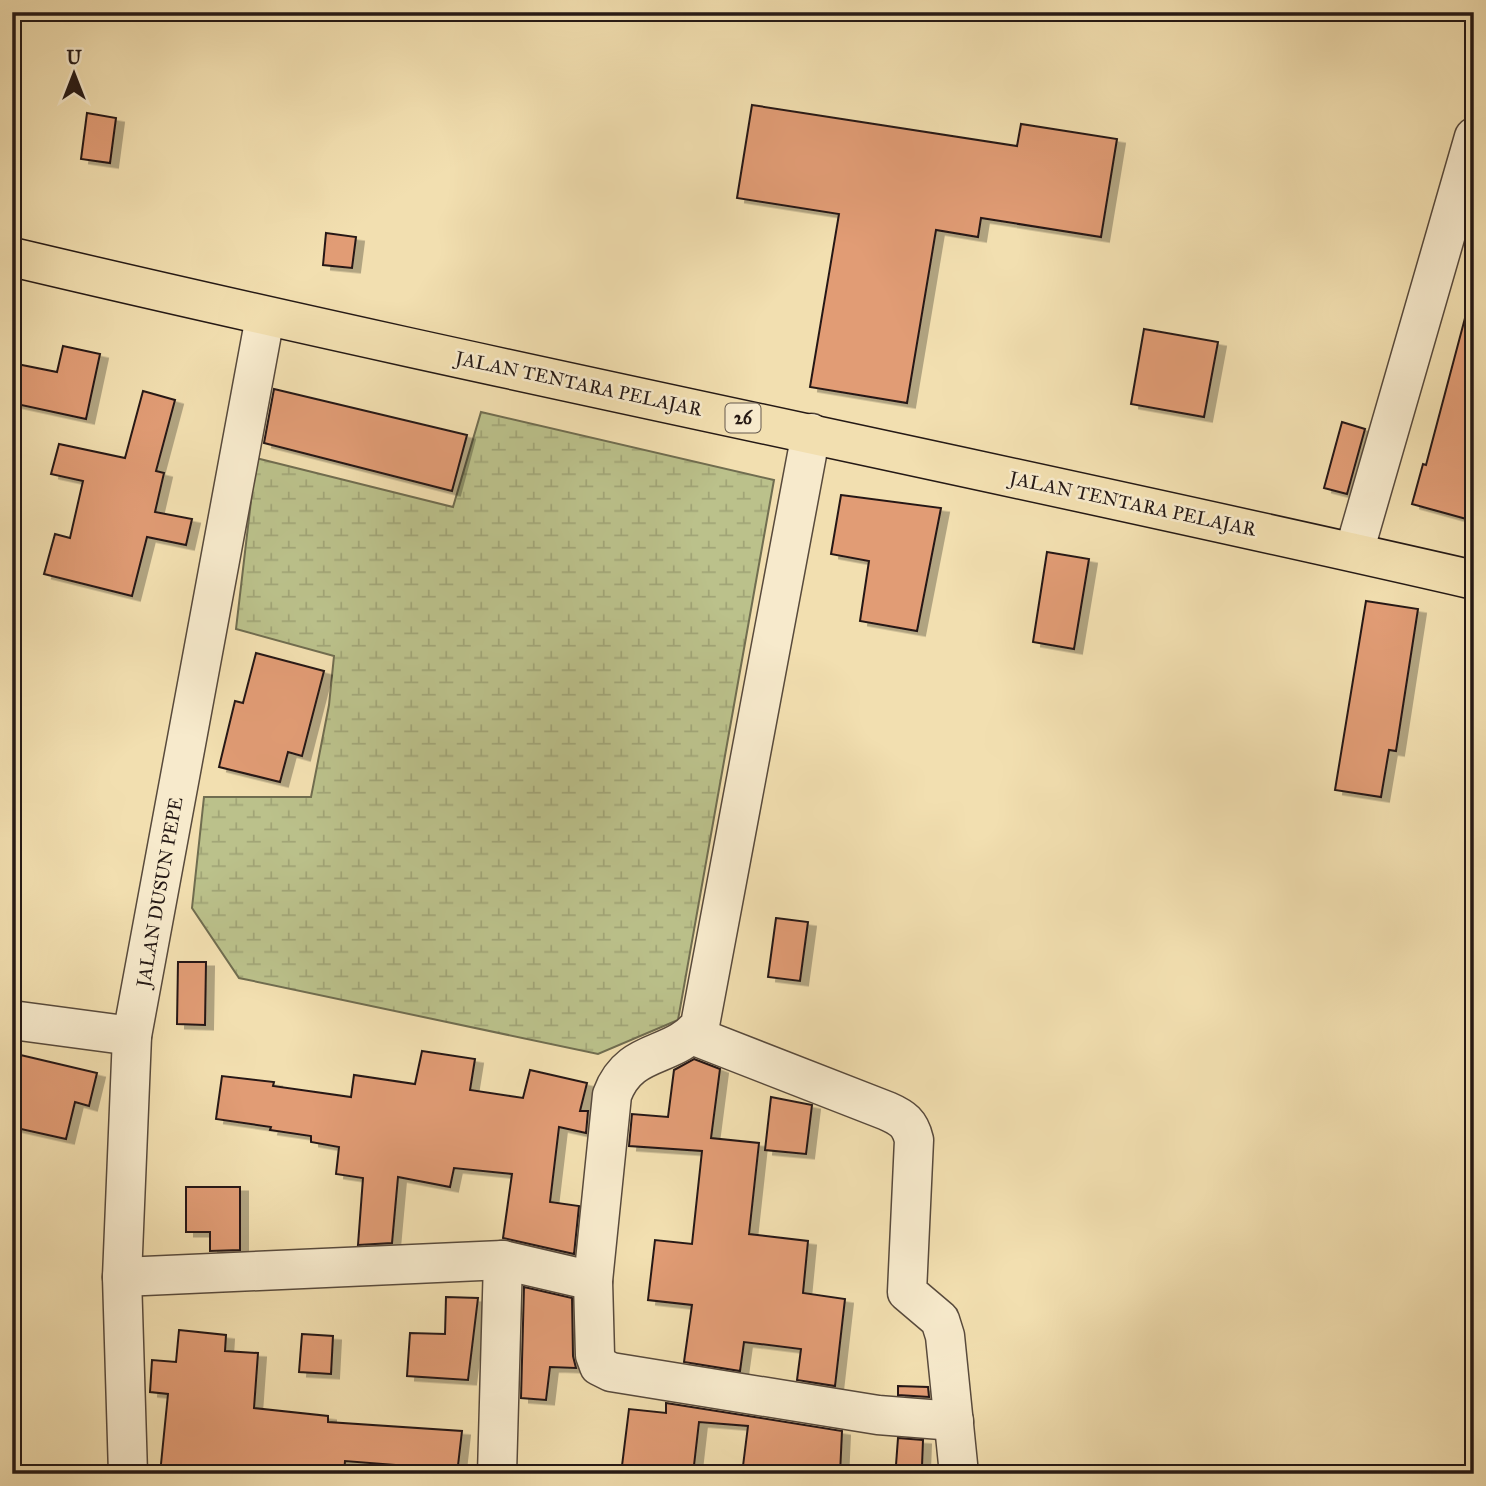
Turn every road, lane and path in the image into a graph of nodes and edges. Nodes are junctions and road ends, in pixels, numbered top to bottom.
1 (1474, 137) edge
2 (12, 257) edge
3 (265, 317) junction
4 (811, 433) junction
5 (1354, 552) junction
6 (1474, 580) edge
7 (12, 1020) edge
8 (692, 1035) junction
9 (132, 1036) junction
10 (503, 1260) junction
11 (122, 1278) junction
12 (593, 1281) junction
13 (954, 1421) junction
14 (128, 1474) edge
15 (497, 1474) edge
16 (959, 1474) edge

1 - 5 street
2 - 3 main road, JALAN TENTARA PELAJAR / 26
3 - 4 main road, JALAN TENTARA PELAJAR / 26
3 - 9 street, JALAN DUSUN PEPE
4 - 5 main road, JALAN TENTARA PELAJAR / 26
4 - 8 street
5 - 6 main road, JALAN TENTARA PELAJAR / 26
7 - 9 street
8 - 12 street
8 - 13 street
9 - 11 street, JALAN DUSUN PEPE
10 - 11 street
10 - 12 street
10 - 15 street
11 - 14 street, JALAN DUSUN PEPE
12 - 13 street
13 - 16 street

